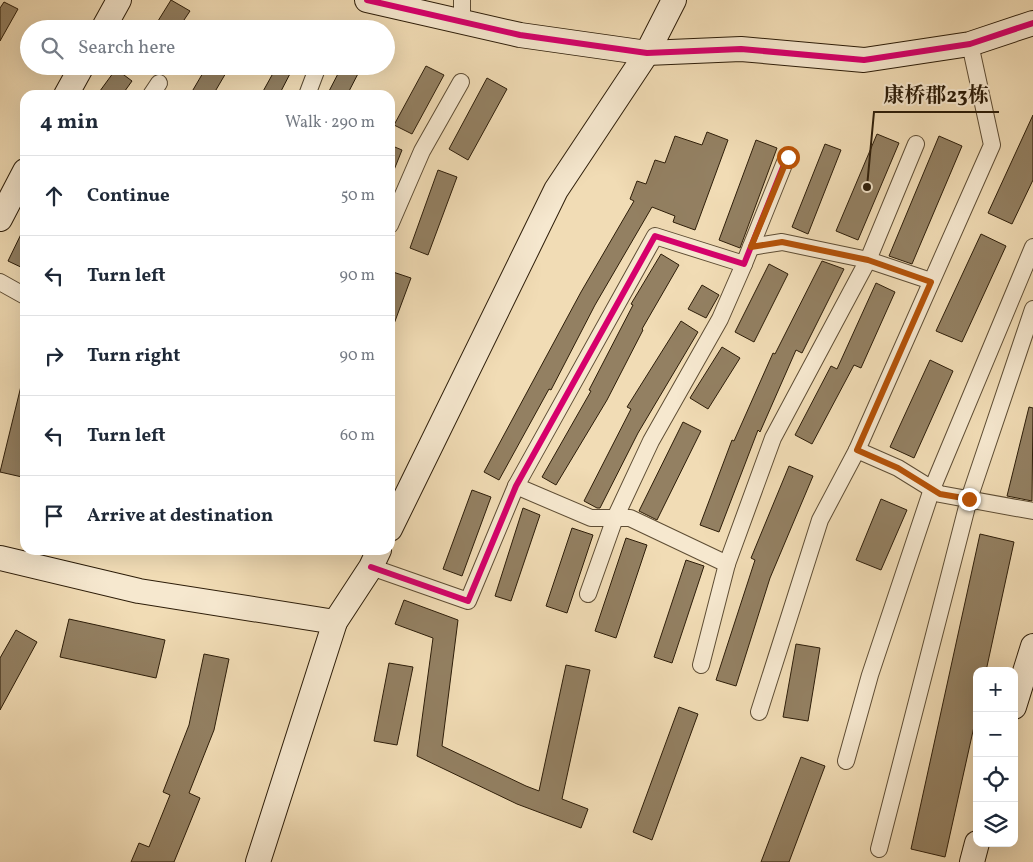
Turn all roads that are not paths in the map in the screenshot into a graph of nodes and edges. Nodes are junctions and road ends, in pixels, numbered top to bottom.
1 (119, 0) edge
2 (367, 0) edge
3 (674, 0) edge
4 (394, 3) edge
5 (462, 11) edge
6 (108, 20) edge
7 (1033, 23) edge
8 (970, 44) junction
9 (647, 53) junction
10 (77, 75) edge
11 (315, 75) edge
12 (461, 82) dead end
13 (69, 90) edge
14 (309, 90) edge
15 (916, 144) dead end
16 (788, 157) dead end
17 (20, 180) edge
18 (395, 213) edge
19 (0, 219) edge
20 (751, 247) junction
21 (1033, 247) edge
22 (868, 260) junction
23 (744, 264) junction
24 (0, 282) edge
25 (931, 282) junction
26 (20, 293) edge
27 (1033, 309) edge
28 (857, 450) junction
29 (516, 486) junction
30 (932, 489) junction
31 (969, 499) junction
32 (1033, 511) edge
33 (395, 518) edge
34 (615, 518) junction
35 (0, 558) edge
36 (375, 559) edge
37 (727, 564) junction
38 (588, 594) dead end
39 (335, 622) junction
40 (1033, 646) edge
41 (702, 665) dead end
42 (1018, 694) edge
43 (759, 712) dead end
44 (846, 762) dead end
45 (976, 847) edge
46 (879, 849) dead end
47 (258, 862) edge
48 (972, 862) edge

1 - 6 street
2 - 4 street
3 - 9 street
4 - 5 street
5 - 9 street
7 - 8 street
8 - 9 street
8 - 25 street
9 - 33 street
10 - 13 street
11 - 14 street
12 - 18 street
15 - 22 street
16 - 20 street
17 - 19 street
20 - 22 street
20 - 23 street
21 - 30 street
22 - 25 street
22 - 37 street
23 - 29 street
23 - 34 street
24 - 26 street
25 - 28 street
27 - 31 street
28 - 30 street
28 - 43 street
29 - 34 street
29 - 36 street
30 - 31 street
30 - 44 street
31 - 32 street
31 - 46 street
34 - 37 street
34 - 38 street
35 - 39 street
36 - 39 street
37 - 41 street
39 - 47 street
40 - 42 street
45 - 48 street

